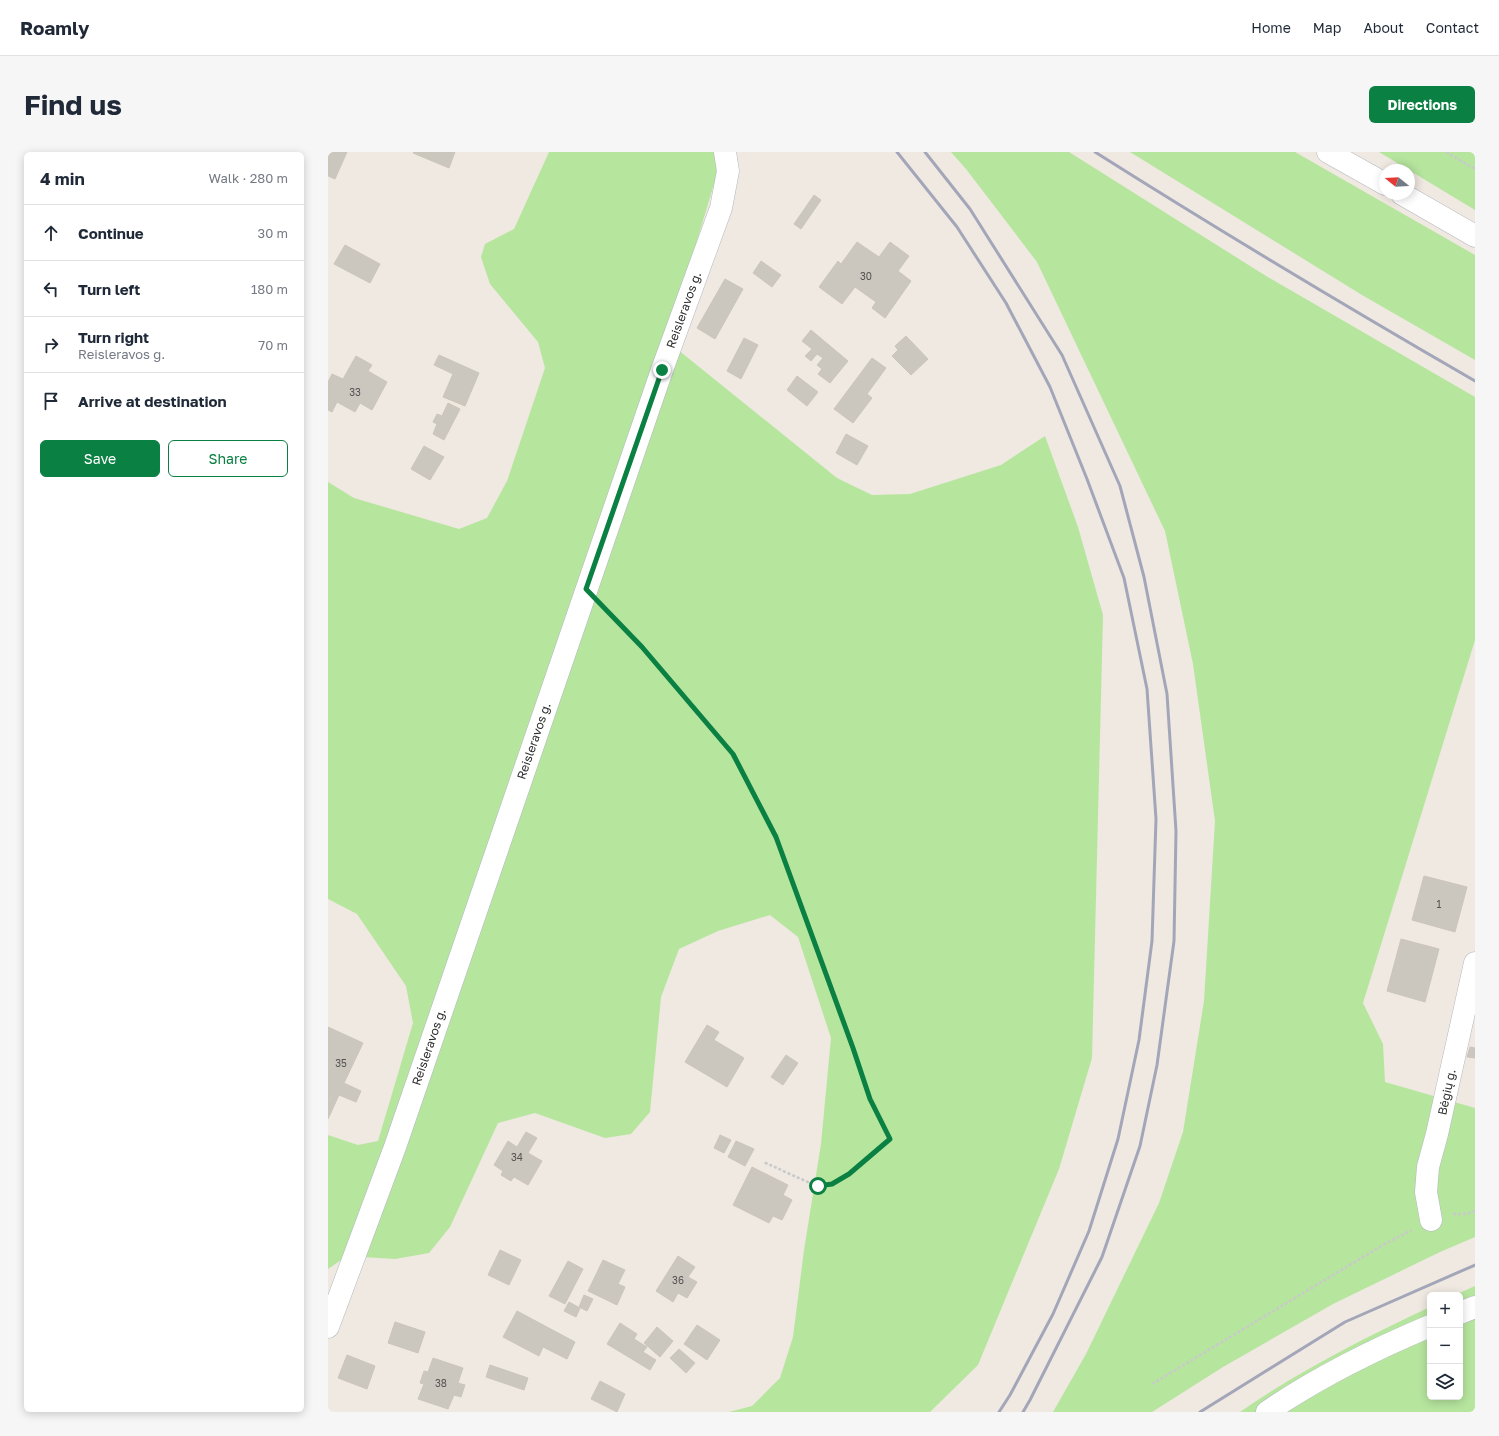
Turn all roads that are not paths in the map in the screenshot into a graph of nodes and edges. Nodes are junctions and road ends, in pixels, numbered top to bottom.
1 (725, 152) edge
2 (1328, 152) edge
3 (1379, 181) edge
4 (1412, 200) edge
5 (1475, 236) edge
6 (1475, 963) edge
7 (1431, 1220) road end
8 (1475, 1307) edge
9 (1463, 1312) edge
10 (328, 1327) edge
11 (1427, 1327) edge
12 (1268, 1412) edge

1 - 10 street, Reisleravos g.
2 - 3 street
4 - 5 street
6 - 7 street, Bėgių g.
8 - 9 street
11 - 12 street

